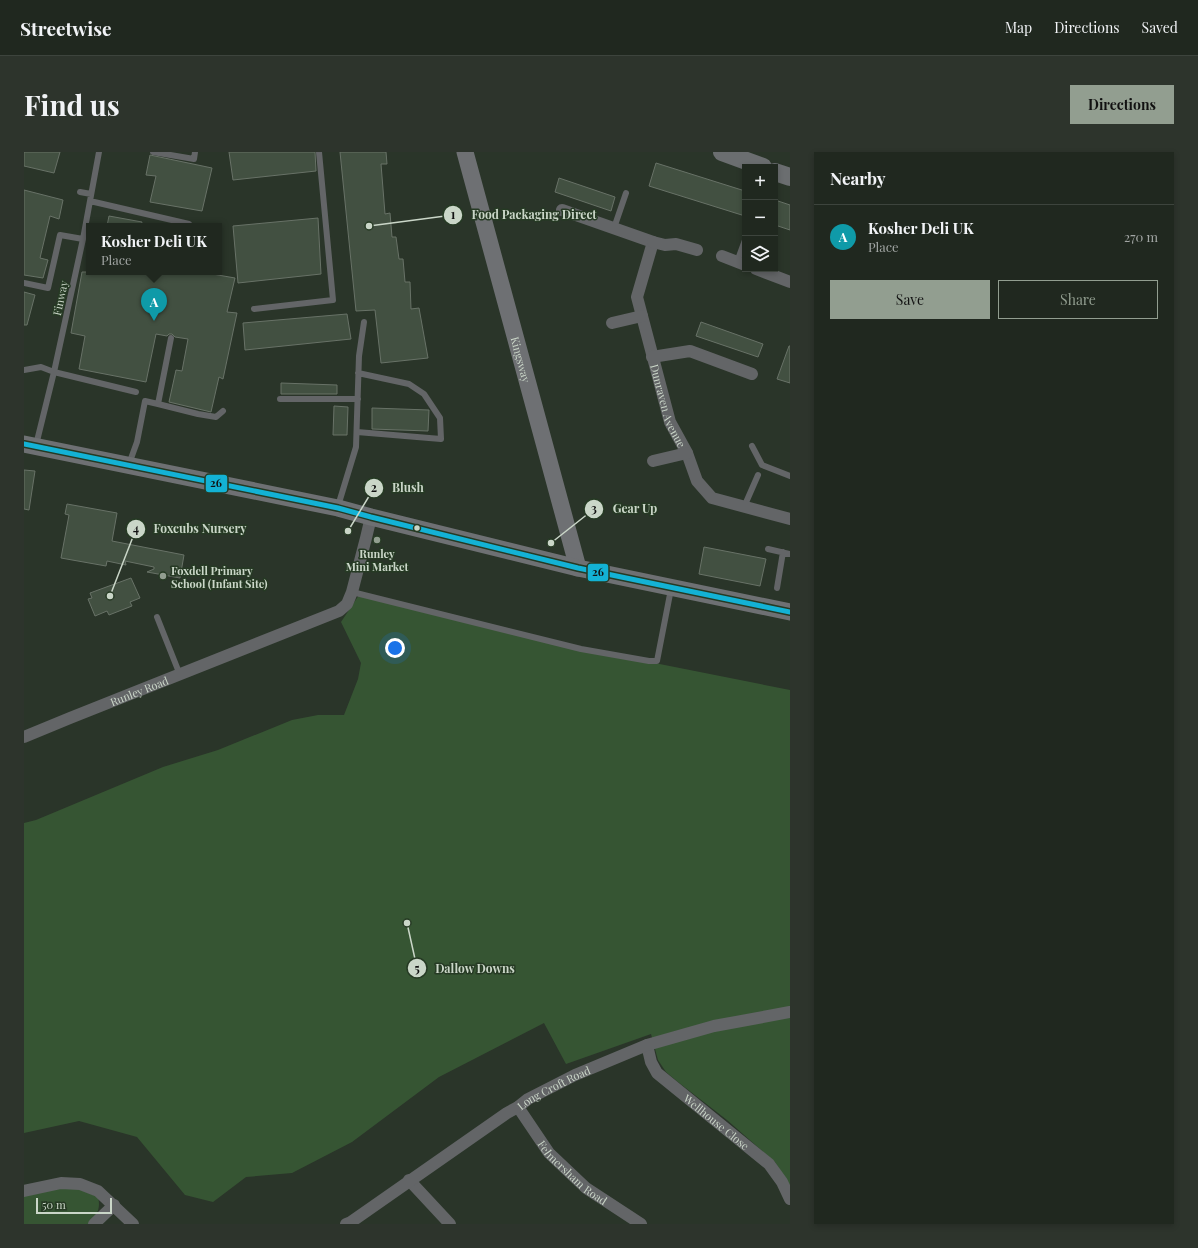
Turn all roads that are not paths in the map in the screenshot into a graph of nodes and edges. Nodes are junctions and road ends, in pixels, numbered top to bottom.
1 (99, 152) edge
2 (153, 152) edge
3 (195, 152) edge
4 (319, 152) edge
5 (465, 152) edge
6 (722, 152) edge
7 (755, 164) edge
8 (778, 173) edge
9 (790, 177) edge
10 (80, 192) dead end
11 (626, 193) dead end
12 (91, 194) junction
13 (90, 202) junction
14 (562, 210) dead end
15 (86, 223) edge
16 (86, 223) edge
17 (184, 223) edge
18 (614, 228) junction
19 (83, 239) junction
20 (653, 242) junction
21 (697, 250) dead end
22 (722, 256) dead end
23 (741, 263) edge
24 (764, 272) edge
25 (790, 282) edge
26 (24, 283) edge
27 (254, 309) dead end
28 (642, 316) junction
29 (364, 322) dead end
30 (612, 323) dead end
31 (170, 338) dead end
32 (652, 357) junction
33 (24, 370) edge
34 (54, 372) junction
35 (358, 373) junction
36 (752, 374) dead end
37 (136, 392) dead end
38 (280, 399) dead end
39 (358, 399) junction
40 (158, 404) junction
41 (223, 411) dead end
42 (357, 432) junction
43 (30, 445) edge
44 (752, 446) dead end
45 (687, 453) junction
46 (653, 461) dead end
47 (129, 466) junction
48 (758, 475) dead end
49 (790, 476) edge
50 (744, 507) junction
51 (338, 508) junction
52 (370, 517) junction
53 (790, 519) edge
54 (768, 549) dead end
55 (783, 552) junction
56 (790, 554) edge
57 (578, 568) junction
58 (672, 588) junction
59 (778, 588) dead end
60 (352, 592) junction
61 (790, 612) edge
62 (157, 617) dead end
63 (180, 675) junction
64 (24, 737) edge
65 (790, 1012) edge
66 (647, 1045) junction
67 (518, 1107) junction
68 (409, 1180) junction
69 (24, 1192) edge
70 (790, 1199) edge
71 (114, 1205) junction
72 (94, 1224) edge
73 (133, 1224) edge
74 (346, 1224) edge
75 (450, 1224) edge
76 (641, 1224) edge

1 - 12 lane, Finway
2 - 3 lane
4 - 27 lane
5 - 57 street, Kingsway
6 - 7 main road
8 - 9 main road
10 - 12 lane
11 - 18 lane
12 - 13 lane, Finway
13 - 16 lane, Finway
13 - 17 lane
14 - 18 street
15 - 19 lane, Finway
18 - 20 street
19 - 26 lane
19 - 34 lane, Finway
20 - 21 street
20 - 28 street, Dunraven Avenue
22 - 23 street
24 - 25 street
28 - 30 street
28 - 32 street, Dunraven Avenue
29 - 35 lane
31 - 40 lane
32 - 36 street, Dunraven Avenue
32 - 45 street, Dunraven Avenue
33 - 34 lane
34 - 37 lane
34 - 43 lane, Finway
35 - 39 lane
35 - 42 lane
38 - 39 lane
39 - 42 lane
40 - 41 lane
40 - 47 lane
42 - 51 lane
43 - 47 street
44 - 49 lane
45 - 46 street, Dunraven Avenue
45 - 50 street, Dunraven Avenue
47 - 51 street
48 - 50 lane
50 - 53 street, Dunraven Avenue
51 - 52 street
52 - 57 street
52 - 60 street, Runley Road
54 - 55 lane
55 - 56 lane
55 - 59 lane
57 - 58 street
58 - 60 lane
58 - 61 street
60 - 63 street, Runley Road
62 - 63 lane
63 - 64 street, Runley Road
65 - 66 street, Long Croft Road
66 - 67 street, Long Croft Road
66 - 70 street, Wellhouse Close
67 - 68 street, Long Croft Road
67 - 76 street, Felmersham Road
68 - 74 street, Long Croft Road
68 - 75 street
69 - 71 street
71 - 72 street
71 - 73 street

